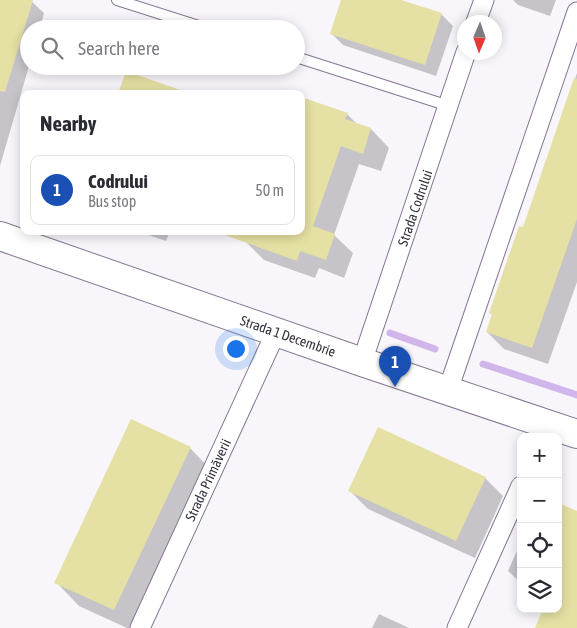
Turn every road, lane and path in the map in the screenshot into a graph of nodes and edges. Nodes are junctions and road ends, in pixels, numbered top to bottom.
1 (117, 0) edge
2 (484, 0) edge
3 (577, 12) edge
4 (479, 15) edge
5 (180, 20) edge
6 (305, 60) edge
7 (463, 60) edge
8 (449, 106) junction
9 (0, 236) edge
10 (276, 332) junction
11 (362, 362) junction
12 (448, 390) junction
13 (546, 430) edge
14 (577, 434) edge
15 (517, 495) edge
16 (140, 628) edge
17 (457, 628) edge

1 - 5 lane
2 - 4 street
3 - 12 street
6 - 8 lane
7 - 8 street, Strada Codrului
8 - 11 street, Strada Codrului
9 - 10 main road, Strada 1 Decembrie
10 - 11 main road, Strada 1 Decembrie
10 - 16 street, Strada Primăverii
11 - 12 main road, Strada 1 Decembrie
12 - 13 main road, Strada 1 Decembrie
13 - 14 main road, Strada 1 Decembrie
15 - 17 street

